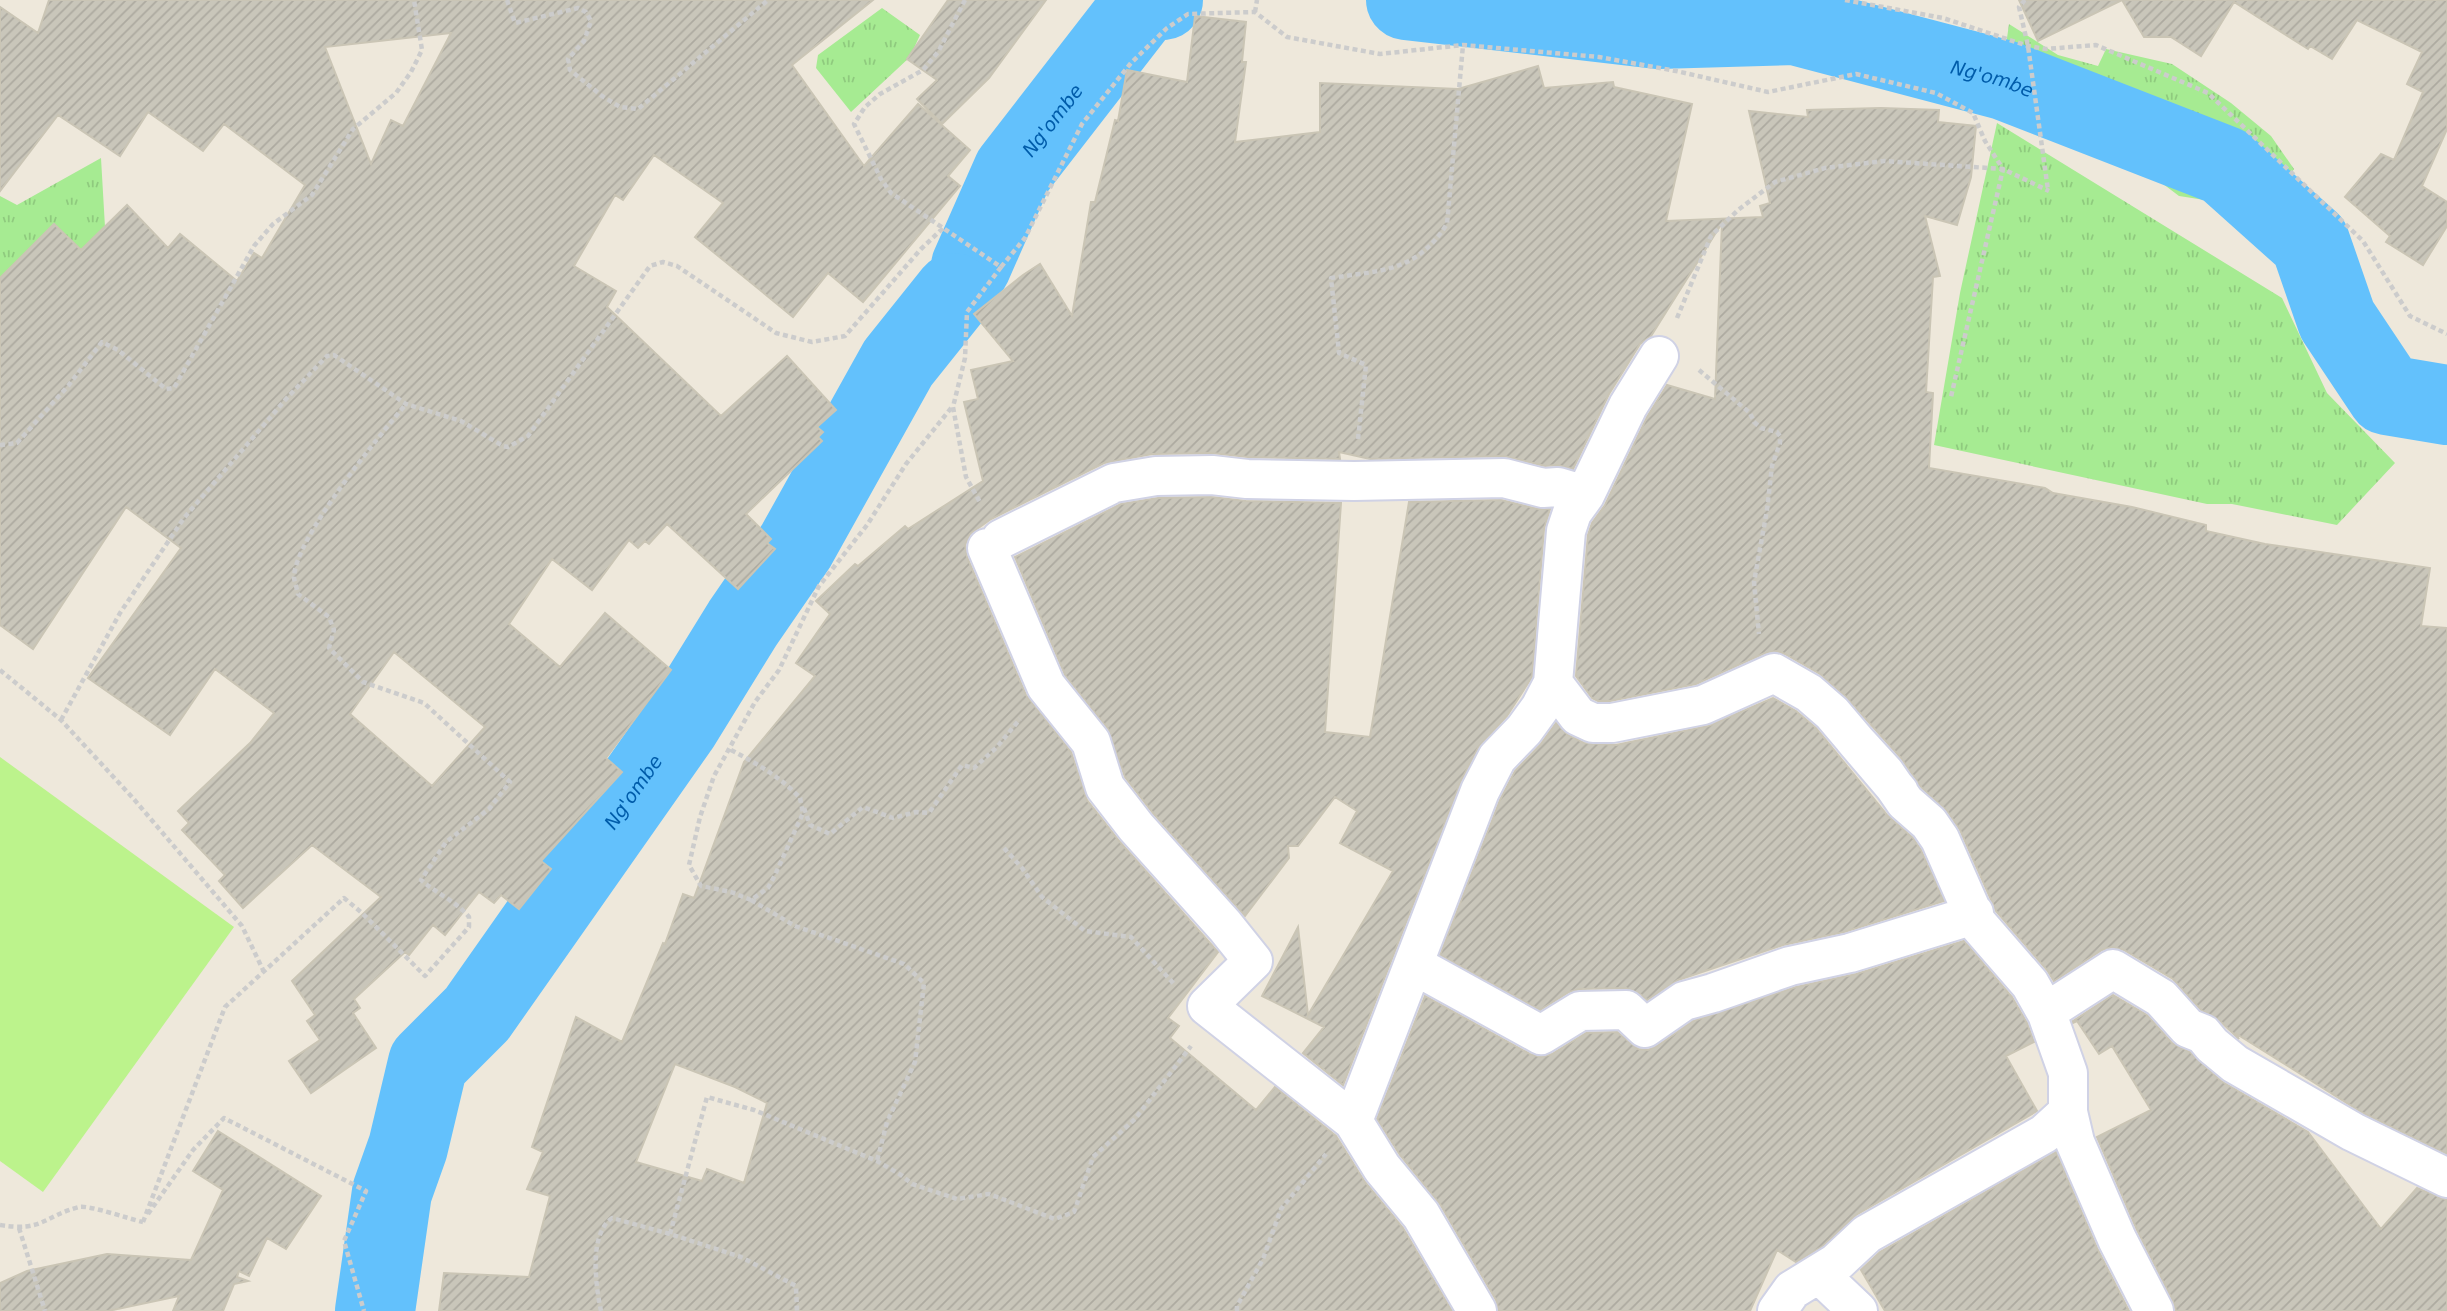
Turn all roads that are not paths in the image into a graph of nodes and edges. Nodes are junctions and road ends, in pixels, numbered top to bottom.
1 (1659, 356) road end
2 (1585, 495) junction
3 (1553, 683) junction
4 (1974, 913) junction
5 (1414, 965) junction
6 (2047, 1014) junction
7 (2068, 1112) junction
8 (1353, 1121) junction
9 (2447, 1178) edge
10 (1820, 1275) junction
11 (1477, 1311) edge
12 (1777, 1311) edge
13 (1858, 1311) edge
14 (2154, 1311) edge

1 - 2 street
2 - 3 street
2 - 8 street
3 - 4 street
3 - 5 street
4 - 5 street
4 - 6 street
5 - 8 street
6 - 7 street
6 - 9 street
7 - 10 street
7 - 14 street
8 - 11 street
10 - 12 street
10 - 13 street

